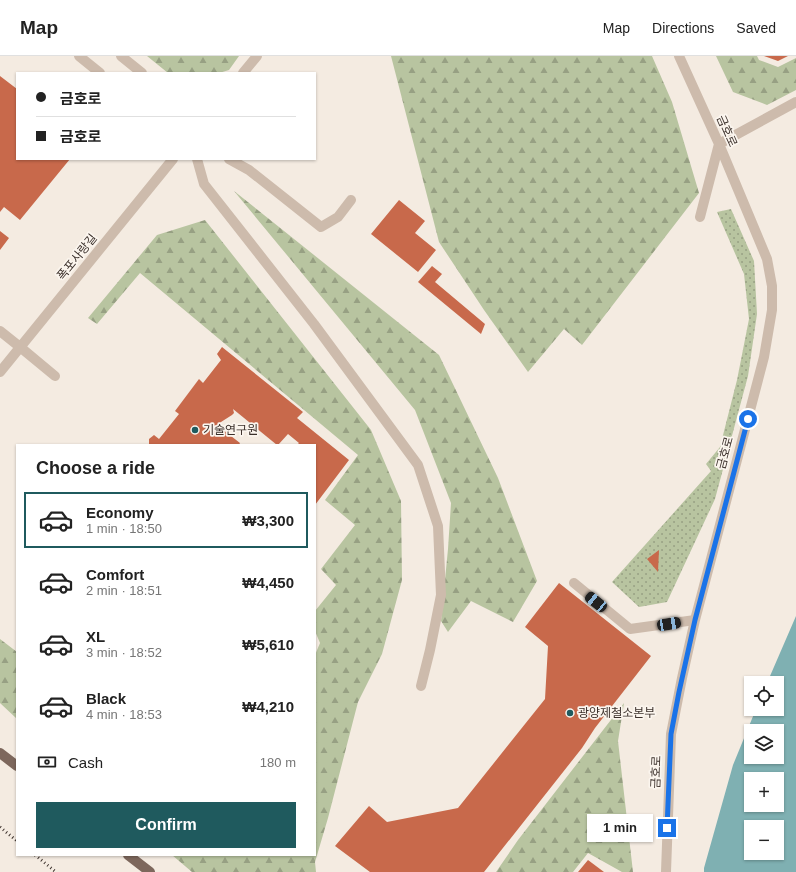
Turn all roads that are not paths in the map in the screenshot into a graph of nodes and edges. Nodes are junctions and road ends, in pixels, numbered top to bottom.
1 (79, 56) edge
2 (121, 56) edge
3 (257, 56) edge
4 (679, 56) edge
5 (99, 72) edge
6 (141, 72) edge
7 (244, 72) edge
8 (796, 102) edge
9 (719, 144) junction
10 (172, 160) edge
11 (198, 160) edge
12 (231, 160) edge
13 (352, 200) dead end
14 (700, 217) dead end
15 (0, 331) edge
16 (20, 347) junction
17 (0, 372) edge
18 (55, 376) dead end
19 (574, 583) dead end
20 (695, 620) junction
21 (421, 686) dead end
22 (0, 753) edge
23 (16, 765) edge
24 (129, 856) edge
25 (150, 872) edge
26 (666, 872) edge

1 - 5 street
2 - 6 street
3 - 7 street
4 - 9 street, 금호로
8 - 9 street
9 - 14 street
9 - 20 street, 금호로
10 - 16 street, 폭포사랑길
11 - 21 street
12 - 13 street
15 - 16 street
16 - 17 street, 폭포사랑길
16 - 18 street
19 - 20 street
20 - 26 street, 금호로
22 - 23 main road
24 - 25 main road

